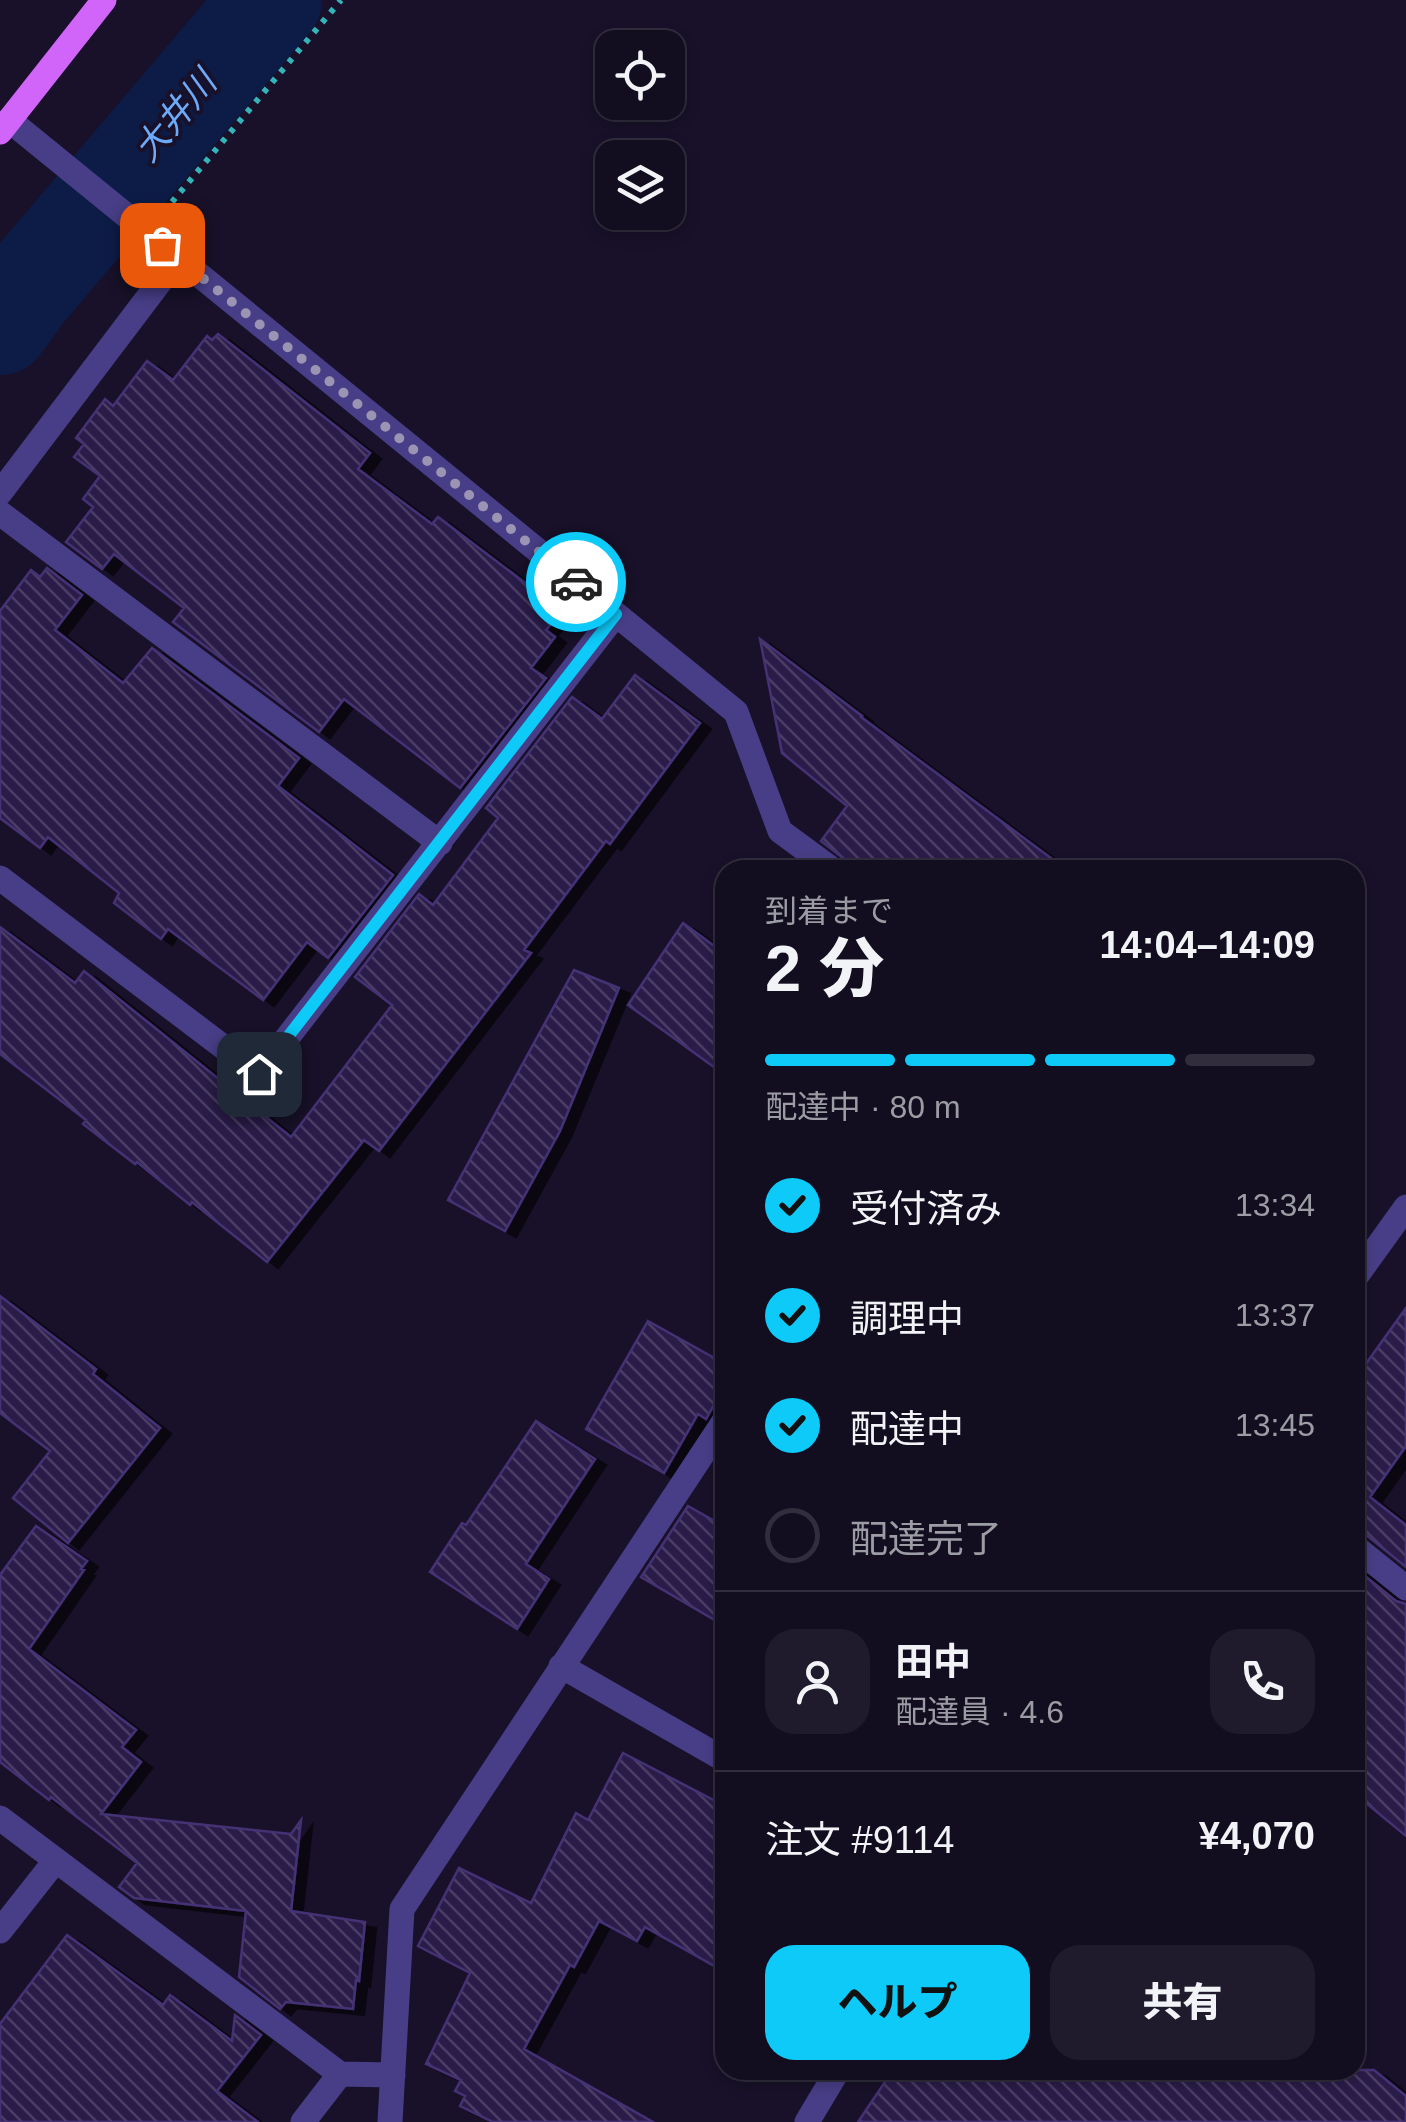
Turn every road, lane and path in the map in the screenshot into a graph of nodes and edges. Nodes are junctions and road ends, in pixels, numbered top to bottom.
1 (104, 0) edge
2 (4, 126) edge
3 (178, 258) junction
4 (0, 493) edge
5 (0, 514) edge
6 (616, 614) junction
7 (440, 843) junction
8 (819, 860) edge
9 (0, 878) edge
10 (1406, 1207) edge
11 (1365, 1258) edge
12 (715, 1435) edge
13 (1365, 1555) edge
14 (1406, 1588) edge
15 (561, 1666) junction
16 (715, 1754) edge
17 (0, 1818) edge
18 (56, 1860) junction
19 (0, 1931) edge
20 (340, 2074) junction
21 (393, 2075) junction
22 (832, 2080) edge
23 (303, 2122) edge
24 (390, 2122) edge
25 (807, 2122) edge

1 - 2 main road
2 - 3 street
3 - 4 street
3 - 6 street
5 - 7 street
6 - 7 street
6 - 8 street
7 - 9 street
10 - 11 street
12 - 15 street
13 - 14 street
15 - 16 street
15 - 21 street
17 - 18 street
18 - 19 street
18 - 20 street
20 - 21 street
20 - 23 street
21 - 24 street
22 - 25 street

